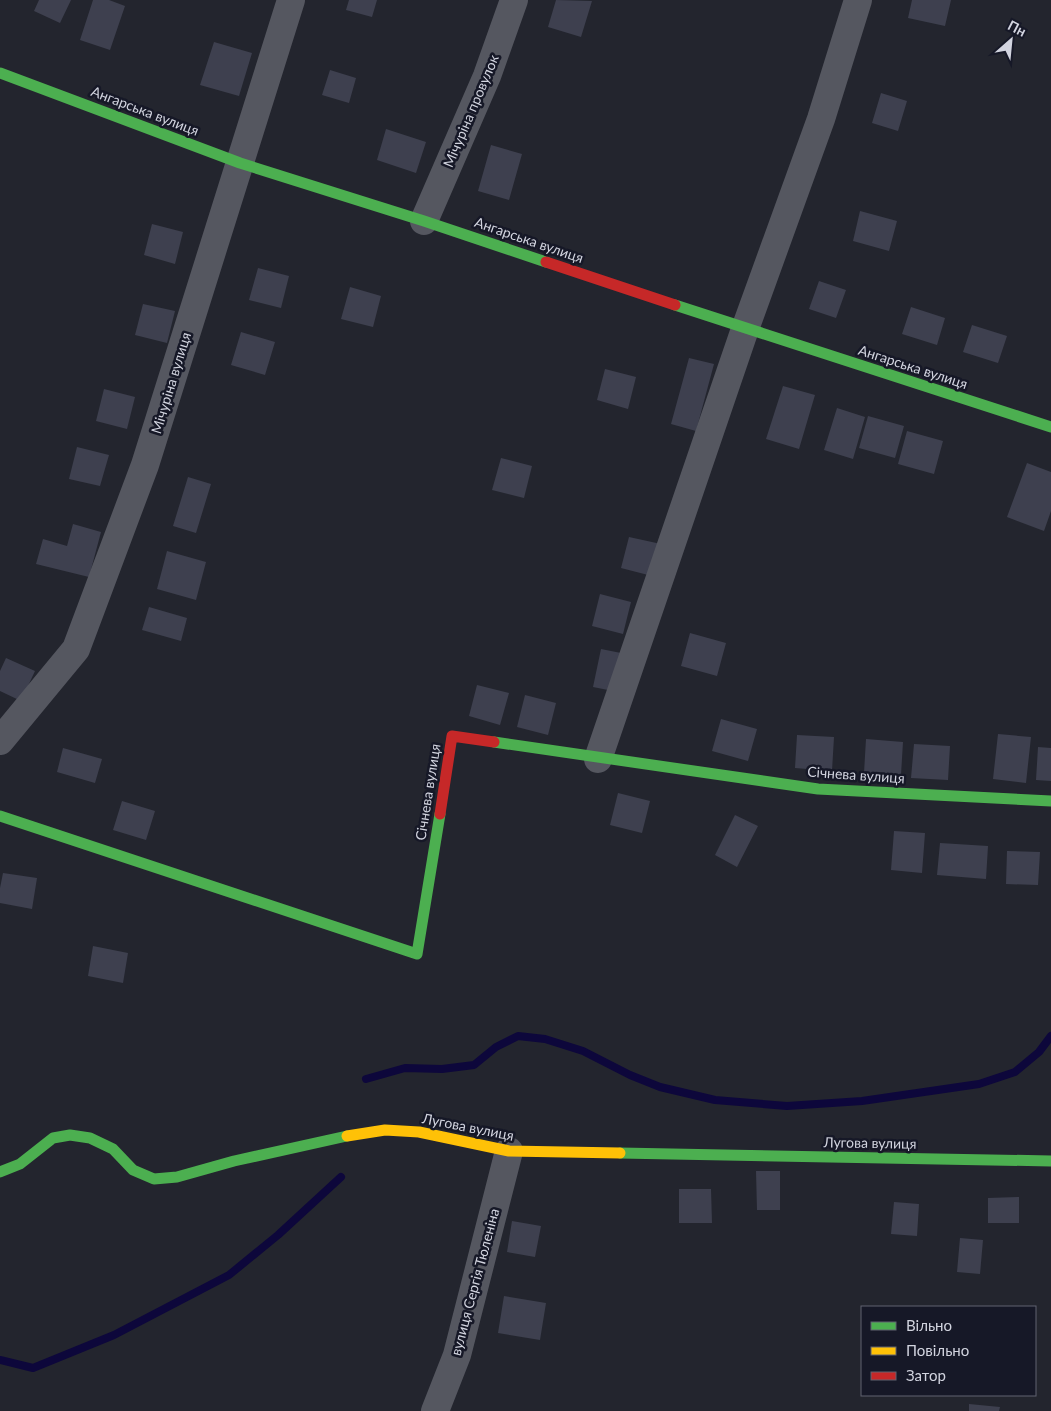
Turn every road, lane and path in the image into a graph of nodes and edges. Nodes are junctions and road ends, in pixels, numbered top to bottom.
1 (291, 0) edge
2 (514, 0) edge
3 (858, 0) edge
4 (0, 73) edge
5 (240, 163) junction
6 (424, 221) junction
7 (745, 329) junction
8 (1051, 427) edge
9 (0, 741) edge
10 (598, 759) junction
11 (1051, 800) edge
12 (0, 816) edge
13 (509, 1151) junction
14 (1051, 1161) edge
15 (0, 1172) edge
16 (436, 1411) edge

1 - 5 street, Мічуріна вулиця
2 - 6 street, Мічуріна провулок
3 - 7 street
4 - 5 street, Ангарська вулиця
5 - 6 street, Ангарська вулиця
5 - 9 street, Мічуріна вулиця
6 - 7 street, Ангарська вулиця
7 - 8 street, Ангарська вулиця
7 - 10 street
10 - 11 street, Січнева вулиця
10 - 12 street, Січнева вулиця
13 - 14 street, Лугова вулиця
13 - 15 street, Лугова вулиця
13 - 16 street, вулиця Сергія Тюленіна

